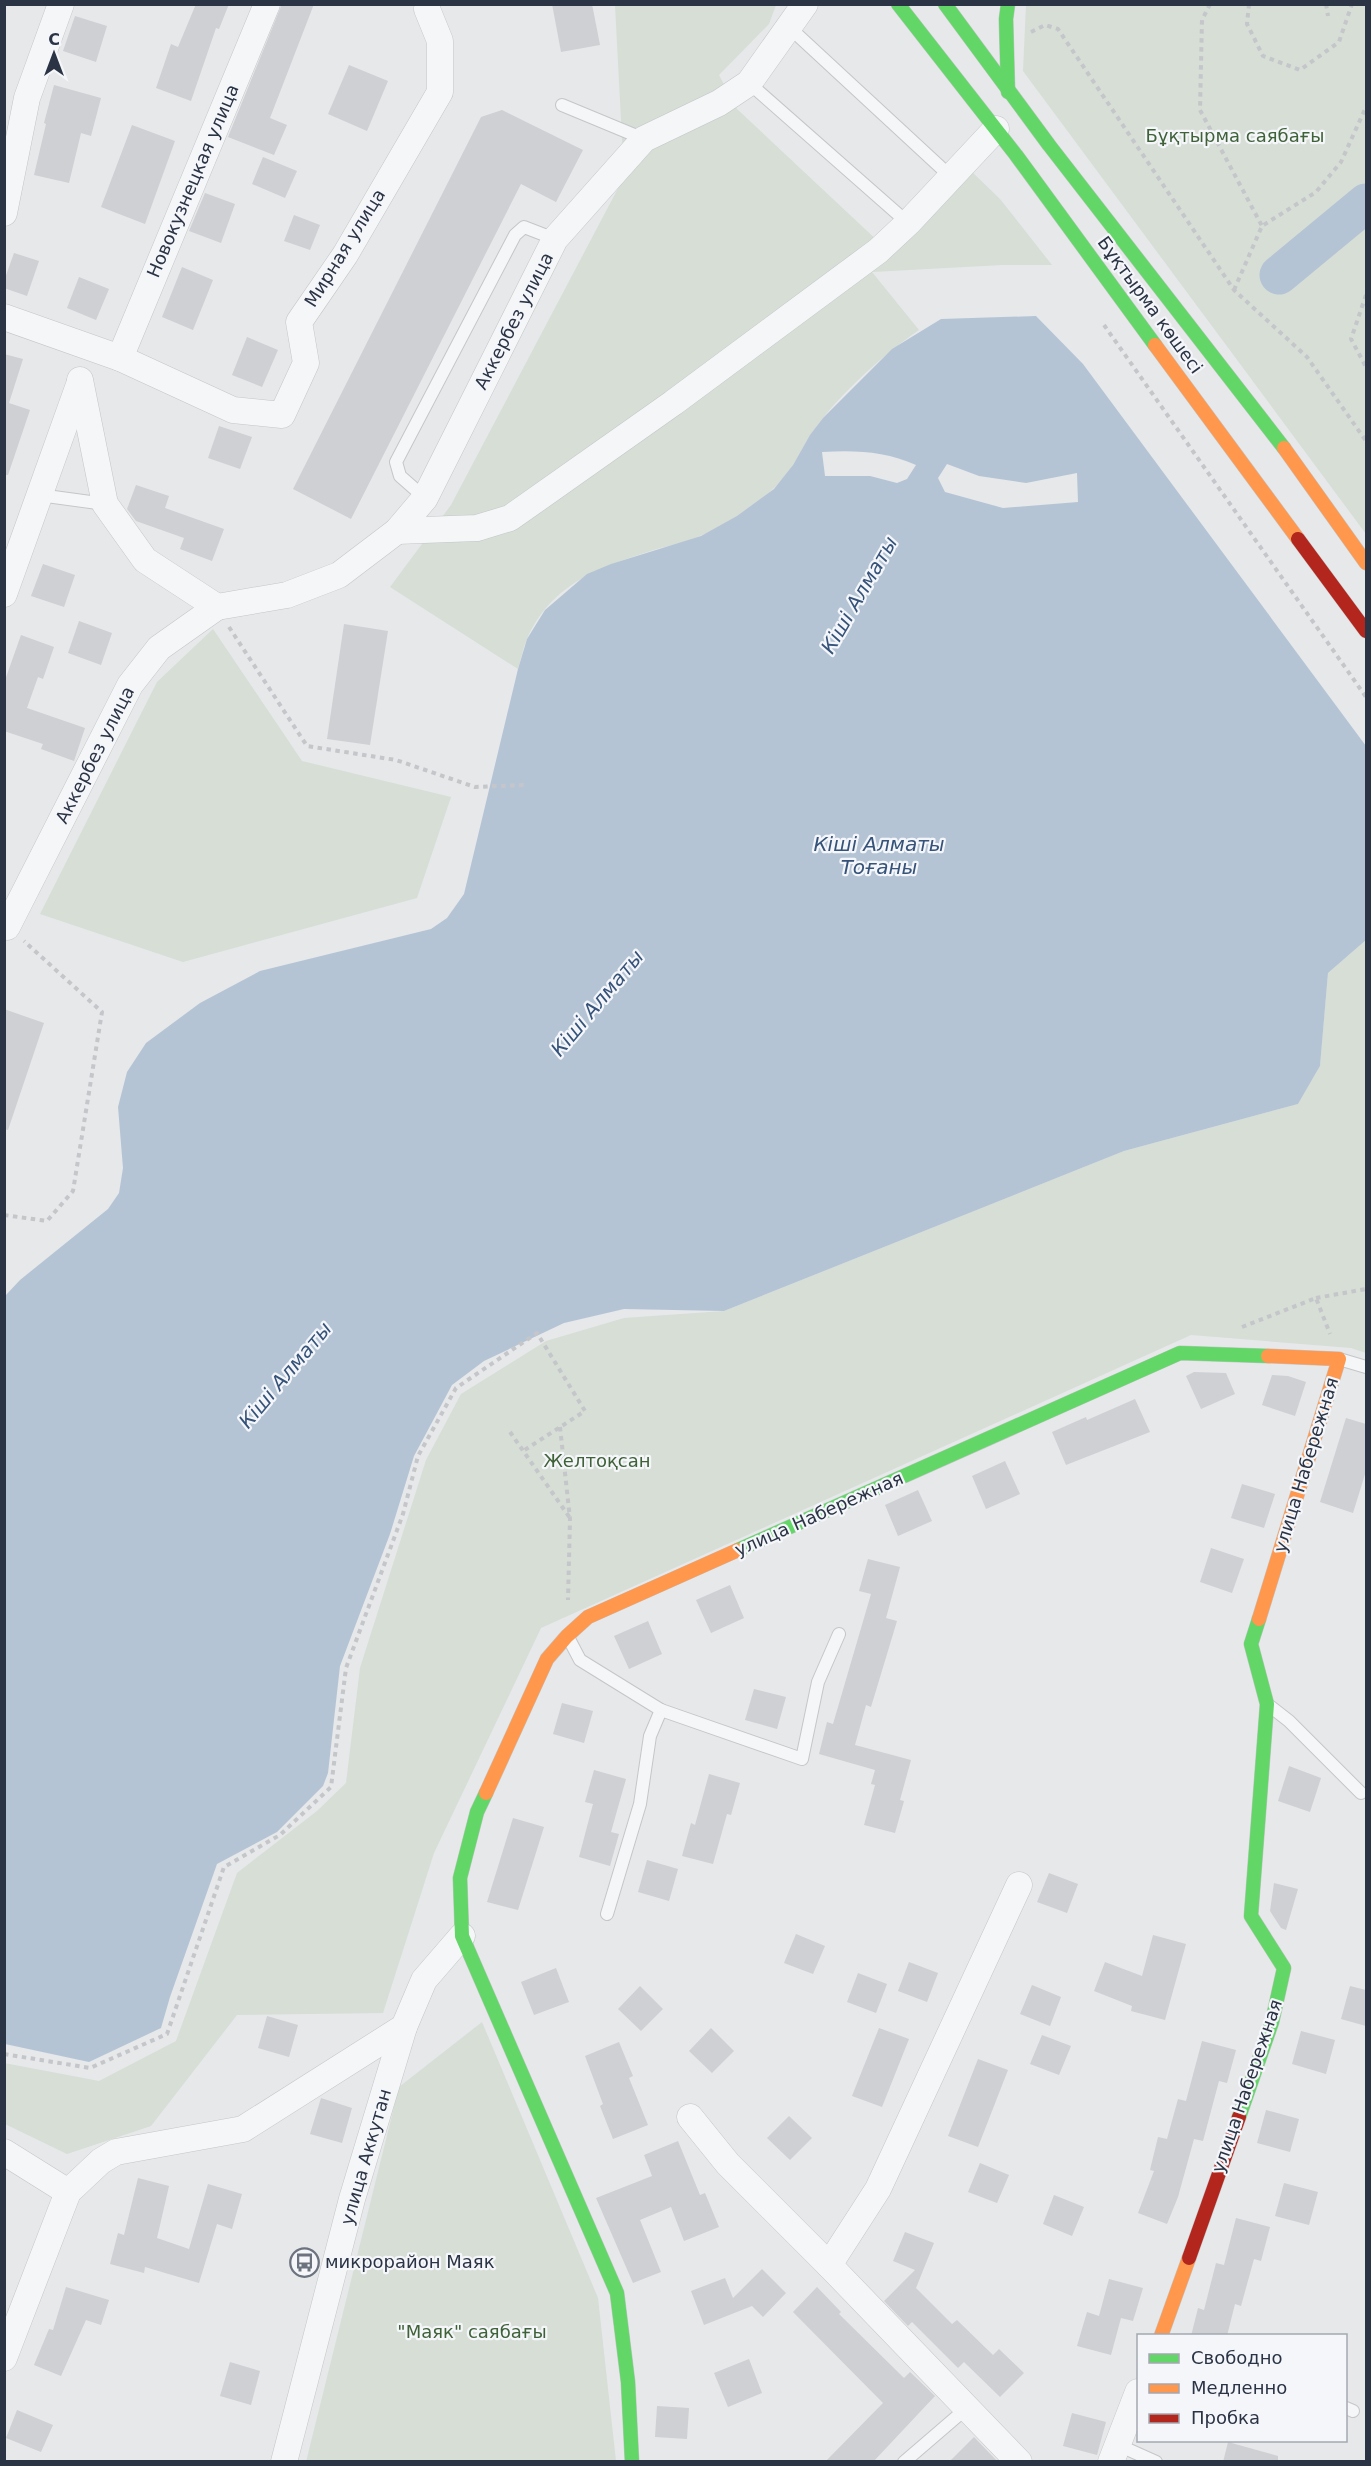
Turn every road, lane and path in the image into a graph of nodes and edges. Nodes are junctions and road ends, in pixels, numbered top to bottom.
1 (61, 4) edge
2 (267, 4) edge
3 (805, 4) edge
4 (898, 4) edge
5 (945, 4) edge
6 (1008, 4) edge
7 (1210, 4) edge
8 (1249, 4) edge
9 (1326, 4) edge
10 (1352, 4) edge
11 (427, 9) dead end
12 (1328, 16) dead end
13 (790, 28) junction
14 (1026, 39) dead end
15 (749, 83) junction
16 (1008, 92) junction
17 (562, 105) dead end
18 (1366, 107) edge
19 (996, 129) junction
20 (644, 139) junction
21 (950, 177) junction
22 (4, 213) edge
23 (908, 223) junction
24 (1263, 226) junction
25 (555, 239) junction
26 (1233, 291) junction
27 (1366, 295) edge
28 (4, 317) edge
29 (1101, 321) dead end
30 (80, 345) junction
31 (120, 358) junction
32 (1366, 367) edge
33 (80, 380) junction
34 (1366, 441) edge
35 (39, 495) junction
36 (424, 498) junction
37 (105, 504) junction
38 (397, 531) junction
39 (1366, 563) edge
40 (4, 594) edge
41 (216, 607) junction
42 (1366, 631) edge
43 (1366, 697) edge
44 (524, 785) dead end
45 (6, 927) edge
46 (4, 1215) edge
47 (1366, 1289) edge
48 (1316, 1298) junction
49 (1234, 1330) dead end
50 (1339, 1359) junction
51 (1366, 1367) edge
52 (560, 1427) junction
53 (510, 1432) dead end
54 (523, 1451) junction
55 (570, 1519) junction
56 (839, 1634) dead end
57 (567, 1635) junction
58 (1267, 1704) junction
59 (660, 1710) junction
60 (1361, 1793) dead end
61 (1019, 1885) dead end
62 (607, 1914) dead end
63 (462, 1936) junction
64 (404, 2027) junction
65 (4, 2054) edge
66 (690, 2117) dead end
67 (4, 2152) edge
68 (68, 2192) junction
69 (829, 2265) junction
70 (1162, 2334) edge
71 (4, 2358) edge
72 (1137, 2395) edge
73 (968, 2407) junction
74 (1114, 2453) edge
75 (284, 2462) edge
76 (632, 2462) edge
77 (904, 2462) edge
78 (1019, 2462) edge
79 (1156, 2462) edge

1 - 22 street
2 - 31 street, Новокузнецкая улица
3 - 13 street, Аккербез улица
4 - 19 street, Бұқтырма көшесі
5 - 16 street, Бұқтырма көшесі
6 - 16 street
7 - 24 path
8 - 10 path
9 - 12 path
11 - 31 street, Мирная улица
13 - 15 street, Аккербез улица
13 - 21 lane
14 - 26 path
15 - 20 street, Аккербез улица
15 - 23 lane
16 - 39 street, Бұқтырма көшесі
17 - 20 lane
18 - 24 path
19 - 21 street
19 - 42 street, Бұқтырма көшесі
20 - 25 street, Аккербез улица
21 - 23 street
23 - 38 street
24 - 26 path
25 - 36 street, Аккербез улица
25 - 36 lane
26 - 34 path
27 - 32 path
28 - 30 street, Мирная улица
29 - 43 path
30 - 31 street, Мирная улица
30 - 33 street
33 - 35 street
33 - 37 street
35 - 37 lane
35 - 40 street
36 - 38 street, Аккербез улица
37 - 41 street
38 - 41 street, Аккербез улица
41 - 44 path
41 - 45 street, Аккербез улица
45 - 46 path
47 - 48 path
48 - 49 path
48 - 50 path
50 - 51 lane
50 - 57 street, улица Набережная
50 - 58 street, улица Набережная
52 - 54 path
52 - 55 path
52 - 65 path
53 - 54 path
54 - 55 path
55 - 57 path
56 - 59 lane
57 - 59 lane
57 - 63 street, улица Набережная
58 - 60 lane
58 - 70 street, улица Набережная
59 - 62 lane
61 - 69 street
63 - 64 street, улица Аккутан
63 - 76 street
64 - 68 street
64 - 75 street, улица Аккутан
66 - 69 street
67 - 68 street
68 - 71 street
69 - 73 street
72 - 74 street
73 - 77 lane
73 - 78 street
74 - 79 lane

